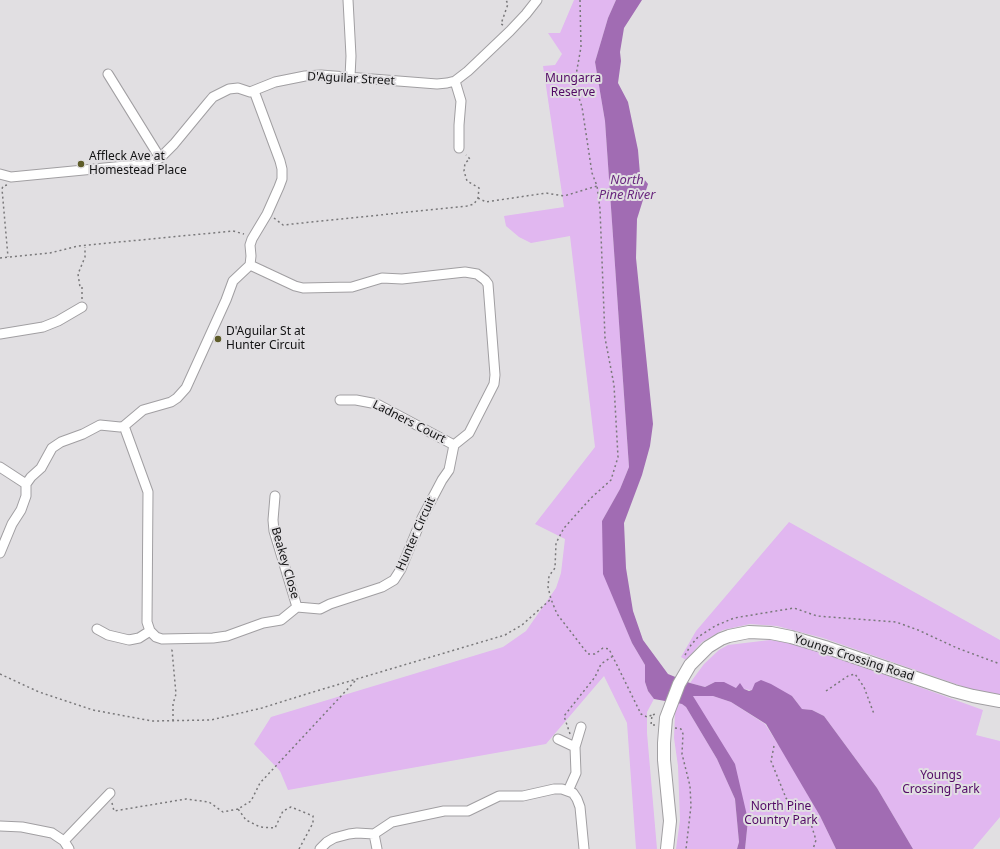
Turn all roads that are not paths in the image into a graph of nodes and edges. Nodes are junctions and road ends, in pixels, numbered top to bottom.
1 (348, 0) edge
2 (537, 0) edge
3 (108, 74) dead end
4 (350, 77) junction
5 (455, 81) junction
6 (254, 91) junction
7 (459, 148) road end
8 (160, 158) junction
9 (0, 174) edge
10 (250, 265) junction
11 (82, 307) road end
12 (0, 334) edge
13 (340, 400) dead end
14 (124, 426) junction
15 (454, 445) junction
16 (0, 467) edge
17 (26, 484) junction
18 (275, 496) dead end
19 (0, 553) edge
20 (297, 606) junction
21 (97, 629) dead end
22 (150, 631) junction
23 (1000, 701) edge
24 (581, 727) dead end
25 (558, 739) dead end
26 (575, 747) junction
27 (568, 791) junction
28 (110, 793) road end
29 (0, 826) edge
30 (374, 834) junction
31 (67, 845) edge
32 (320, 849) edge
33 (377, 849) edge
34 (584, 849) edge
35 (666, 849) edge

1 - 4 street
2 - 5 street
3 - 8 street
4 - 5 street, D'Aguilar Street
4 - 6 street, D'Aguilar Street
5 - 7 street
6 - 8 street
6 - 10 street
8 - 9 street
10 - 14 street
10 - 15 street
11 - 12 street
13 - 15 street, Ladners Court
14 - 17 street
14 - 22 street
15 - 20 street, Hunter Circuit
16 - 17 street
17 - 19 street
18 - 20 street, Beakey Close
20 - 22 street
21 - 22 street
23 - 35 main road, Youngs Crossing Road
24 - 26 street
25 - 26 street
26 - 27 street
27 - 30 street
27 - 34 street
28 - 31 street
29 - 31 street
30 - 32 street
30 - 33 street

